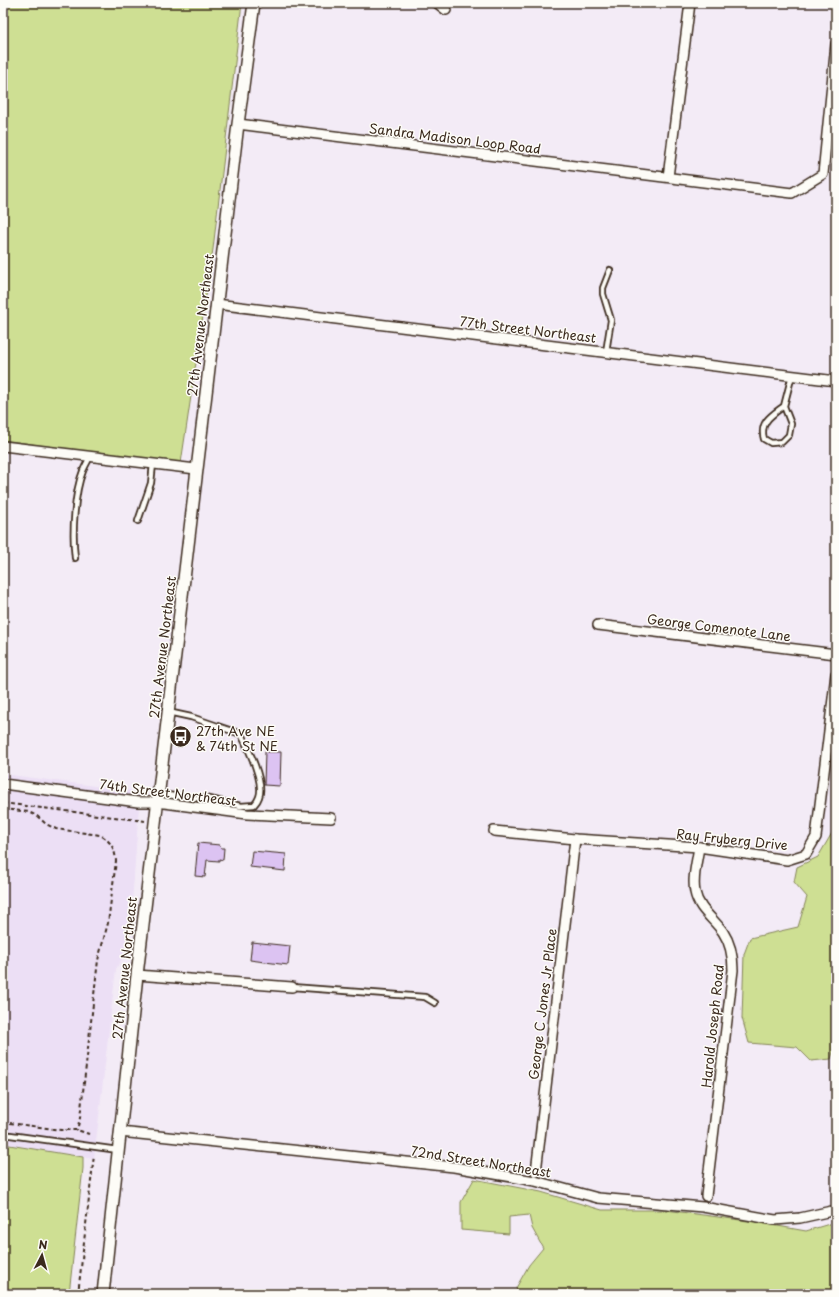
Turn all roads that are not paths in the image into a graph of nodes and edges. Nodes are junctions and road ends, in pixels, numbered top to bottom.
1 (254, 3) edge
2 (436, 3) edge
3 (690, 3) edge
4 (446, 10) dead end
5 (836, 44) edge
6 (238, 124) junction
7 (668, 177) junction
8 (610, 270) dead end
9 (216, 304) junction
10 (606, 352) junction
11 (792, 375) junction
12 (836, 381) edge
13 (784, 406) junction
14 (3, 446) edge
15 (90, 457) junction
16 (153, 464) junction
17 (196, 469) junction
18 (138, 521) dead end
19 (75, 558) dead end
20 (598, 625) dead end
21 (836, 654) edge
22 (836, 674) edge
23 (168, 712) junction
24 (3, 784) edge
25 (158, 798) junction
26 (331, 818) dead end
27 (494, 831) dead end
28 (574, 838) junction
29 (699, 847) junction
30 (137, 975) junction
31 (292, 987) joint
32 (435, 1003) dead end
33 (120, 1132) junction
34 (3, 1134) edge
35 (118, 1150) junction
36 (536, 1172) dead end
37 (706, 1196) dead end
38 (836, 1210) edge
39 (103, 1294) edge

1 - 6 street, 27th Avenue Northeast
2 - 4 street
3 - 7 street
5 - 7 street, Sandra Madison Loop Road
6 - 7 street, Sandra Madison Loop Road
6 - 9 street, 27th Avenue Northeast
8 - 10 lane
9 - 10 street, 77th Street Northeast
9 - 17 street, 27th Avenue Northeast
10 - 11 street, 77th Street Northeast
11 - 12 street, 77th Street Northeast
11 - 13 lane
13 - 13 lane
14 - 15 street
15 - 16 street
15 - 19 lane
16 - 17 street
16 - 18 lane
17 - 23 street, 27th Avenue Northeast
20 - 21 street, George Comenote Lane
22 - 29 street, Ray Fryberg Drive
23 - 25 street, 27th Avenue Northeast
23 - 25 lane
24 - 25 street, 74th Street Northeast
25 - 26 street, 74th Street Northeast
25 - 30 street, 27th Avenue Northeast
27 - 28 street, Ray Fryberg Drive
28 - 29 street, Ray Fryberg Drive
28 - 36 street, George C Jones Jr Place
29 - 37 street, Harold Joseph Road
30 - 31 street
30 - 33 street, 27th Avenue Northeast
31 - 32 lane
33 - 35 street, 27th Avenue Northeast
33 - 38 street, 72nd Street Northeast
34 - 35 lane
35 - 39 street, 27th Avenue Northeast

